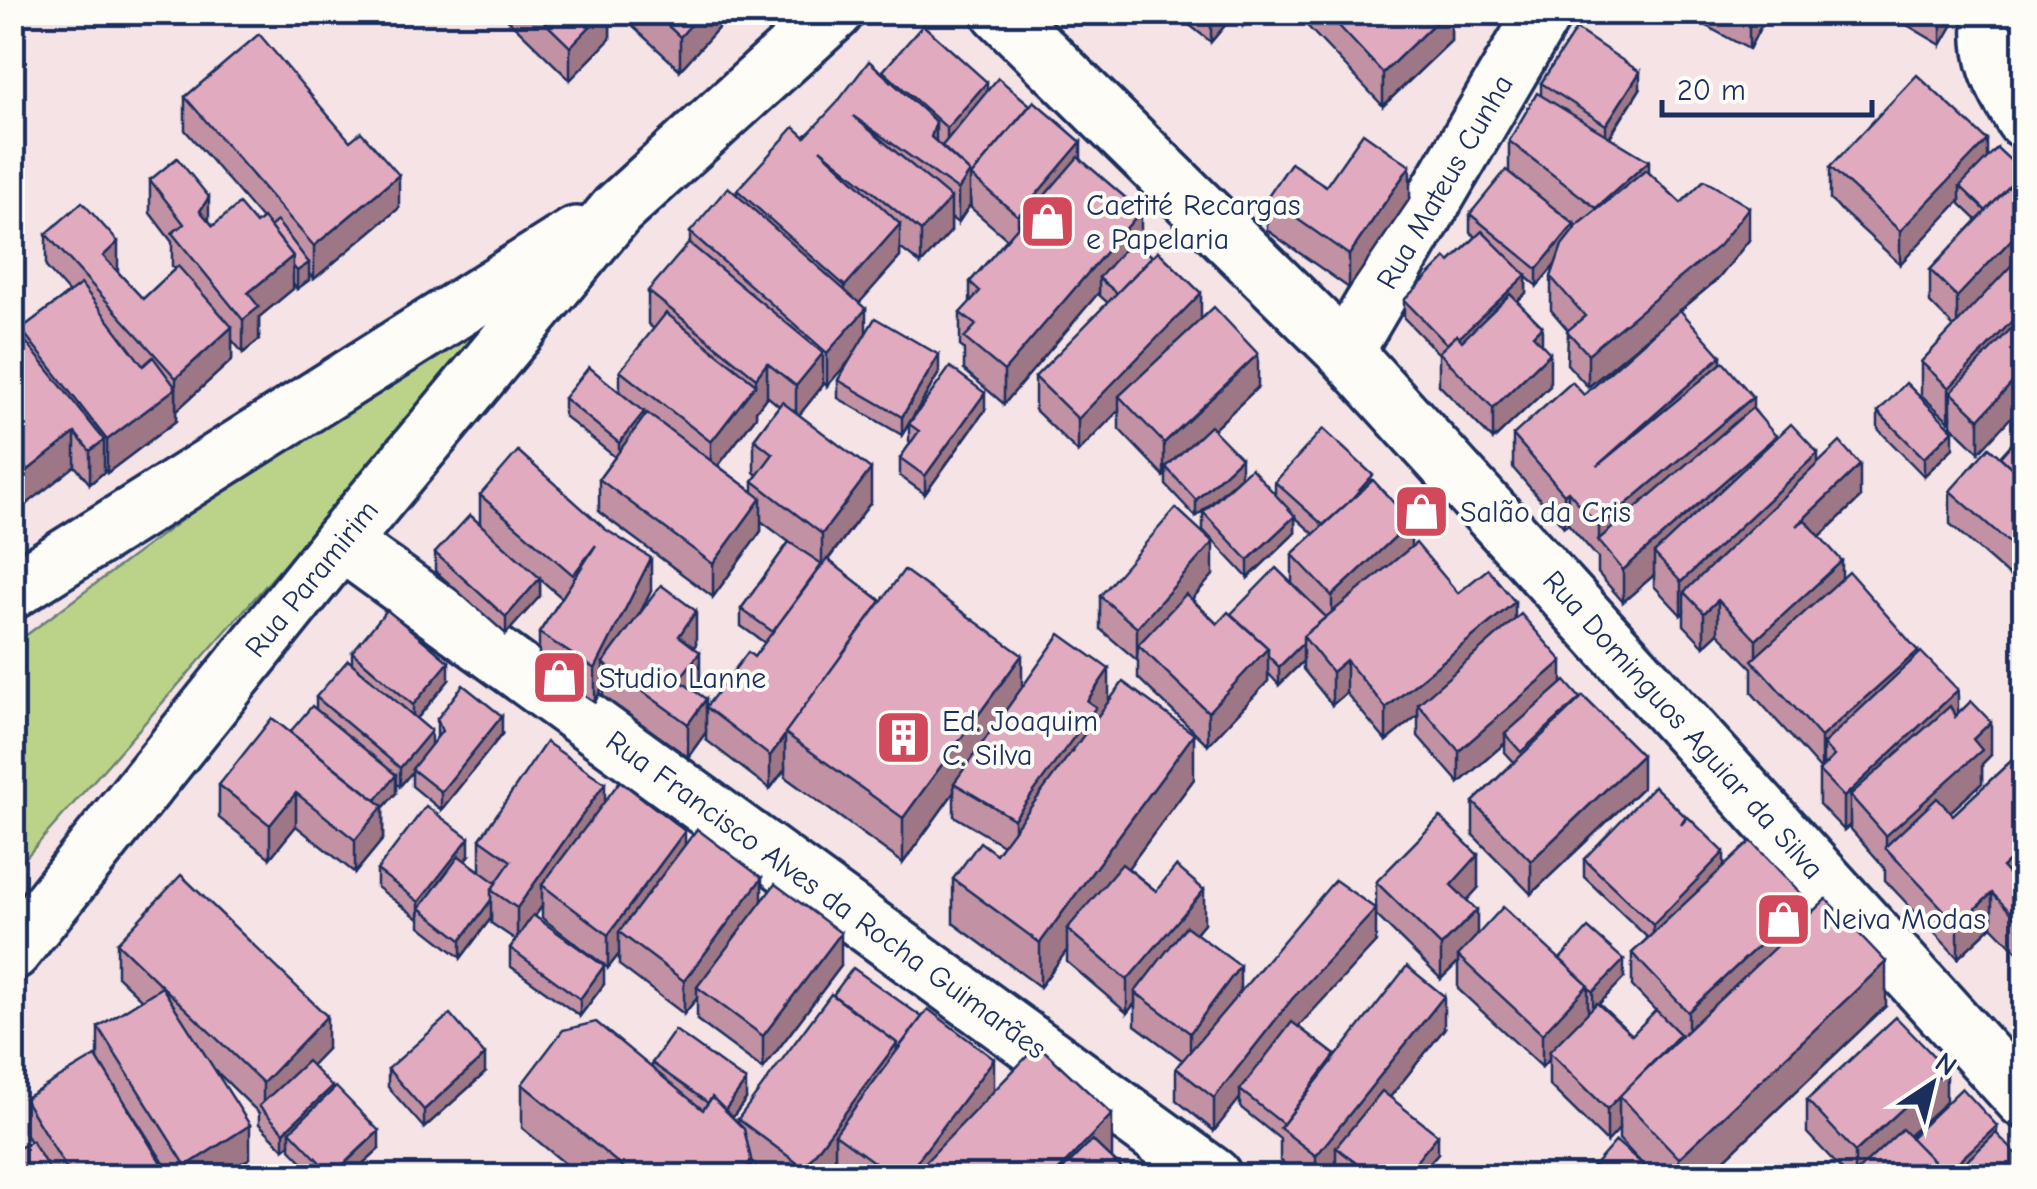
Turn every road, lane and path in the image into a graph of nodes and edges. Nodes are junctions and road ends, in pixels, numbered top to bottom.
1 (835, 12) edge
2 (1000, 12) edge
3 (1544, 12) edge
4 (1993, 12) edge
5 (2024, 120) edge
6 (617, 210) junction
7 (1345, 352) junction
8 (341, 542) junction
9 (12, 592) edge
10 (12, 952) edge
11 (2024, 1100) edge
12 (1213, 1176) edge

1 - 6 street, Rua Paramirim
2 - 7 street, Rua Dominguos Aguiar da Silva
3 - 7 street, Rua Mateus Cunha
4 - 5 street
6 - 8 street, Rua Paramirim
6 - 9 street, Rua Paramirim
7 - 11 street, Rua Dominguos Aguiar da Silva
8 - 10 street, Rua Paramirim
8 - 12 street, Rua Francisco Alves da Rocha Guimarães

